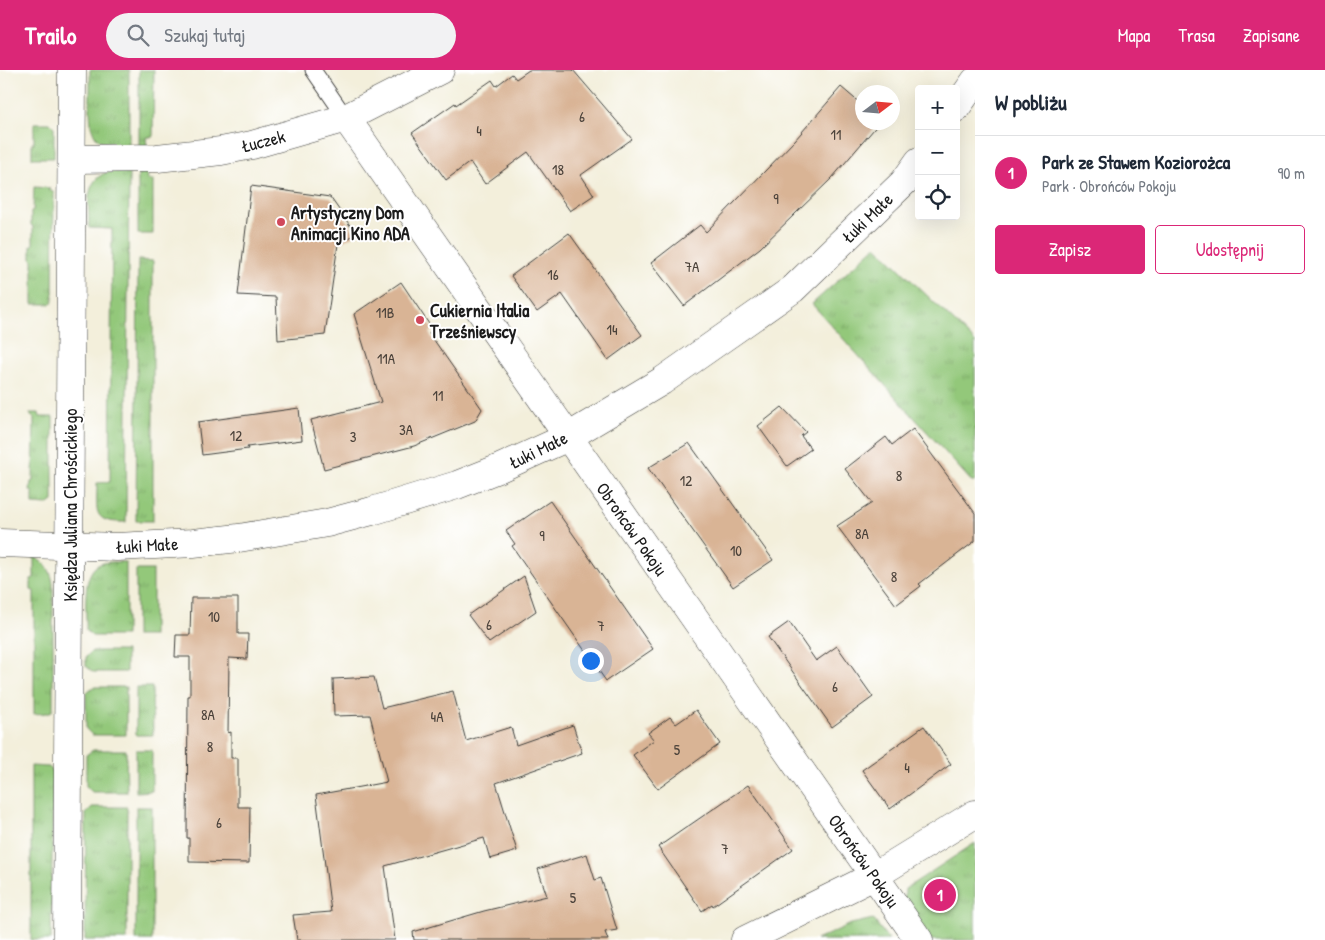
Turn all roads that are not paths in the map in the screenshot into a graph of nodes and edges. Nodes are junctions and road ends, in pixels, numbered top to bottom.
1 (72, 70) edge
2 (313, 70) edge
3 (440, 70) edge
4 (975, 81) edge
5 (960, 102) edge
6 (346, 118) junction
7 (72, 159) junction
8 (915, 167) edge
9 (568, 436) junction
10 (0, 543) edge
11 (70, 546) junction
12 (975, 814) edge
13 (874, 876) junction
14 (67, 940) edge
15 (746, 940) edge
16 (919, 940) edge

1 - 7 street, Księdza Juliana Chrościckiego
2 - 6 lane
3 - 6 street, Łuczek
4 - 5 street
6 - 7 street, Łuczek
6 - 9 street, Obrońców Pokoju
7 - 11 street, Księdza Juliana Chrościckiego
8 - 9 street, Łuki Małe
9 - 11 street, Łuki Małe
9 - 13 street, Obrońców Pokoju
10 - 11 street, Łuki Małe
11 - 14 street, Księdza Juliana Chrościckiego
12 - 13 street
13 - 15 street
13 - 16 street, Obrońców Pokoju

